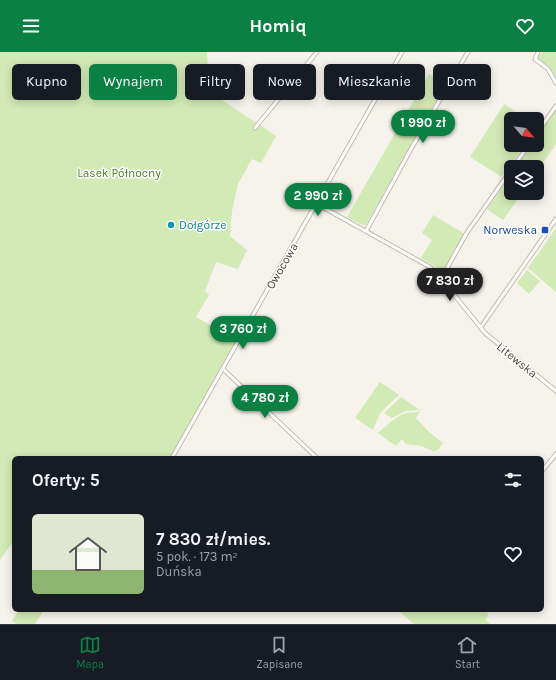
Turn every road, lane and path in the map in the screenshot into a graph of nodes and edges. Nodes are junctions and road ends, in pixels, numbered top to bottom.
1 (317, 52) edge
2 (402, 52) edge
3 (468, 52) edge
4 (538, 52) edge
5 (556, 83) edge
6 (556, 106) edge
7 (544, 123) edge
8 (255, 128) dead end
9 (504, 180) edge
10 (317, 204) junction
11 (556, 219) edge
12 (366, 231) junction
13 (439, 276) junction
14 (481, 327) junction
15 (223, 369) junction
16 (556, 391) edge
17 (556, 454) edge
18 (173, 456) edge
19 (314, 456) edge
20 (544, 469) edge

1 - 8 street
2 - 10 street, Owocowa
3 - 12 street
4 - 5 street
6 - 7 street
9 - 13 street
10 - 12 street, Litewska
10 - 15 street, Owocowa
11 - 14 street
12 - 13 street, Litewska
13 - 14 street, Litewska
14 - 16 street, Litewska
15 - 18 street, Owocowa
15 - 19 street
17 - 20 street

